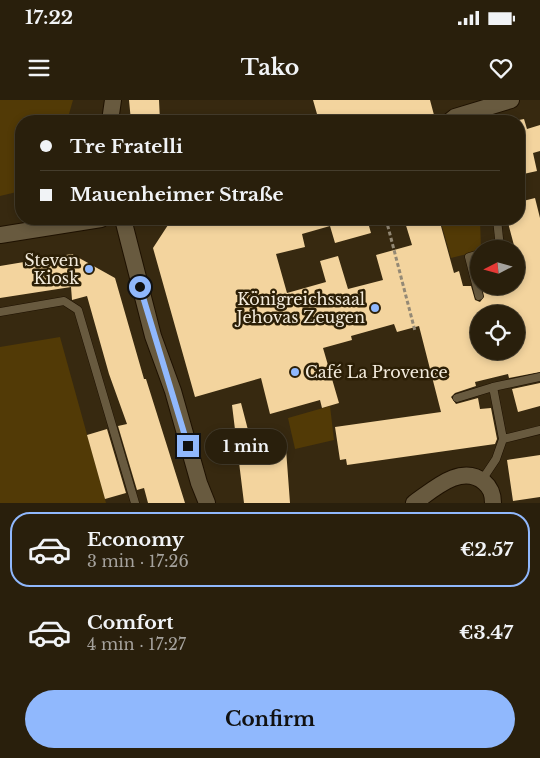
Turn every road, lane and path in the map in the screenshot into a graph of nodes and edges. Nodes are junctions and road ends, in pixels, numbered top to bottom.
1 (112, 100) edge
2 (511, 100) edge
3 (111, 115) edge
4 (466, 115) edge
5 (63, 225) edge
6 (125, 225) edge
7 (388, 225) edge
8 (498, 225) edge
9 (0, 235) edge
10 (499, 240) edge
11 (0, 312) edge
12 (415, 331) dead end
13 (540, 377) edge
14 (493, 387) junction
15 (457, 398) dead end
16 (540, 430) edge
17 (503, 439) junction
18 (482, 480) junction
19 (135, 503) edge
20 (207, 503) edge
21 (414, 503) edge
22 (494, 503) edge

1 - 3 street
2 - 4 street
5 - 9 street
6 - 20 street
7 - 12 path
8 - 10 lane
11 - 19 lane
13 - 14 lane
14 - 15 lane
14 - 17 lane
16 - 17 lane
17 - 18 lane
18 - 21 street
18 - 22 street

